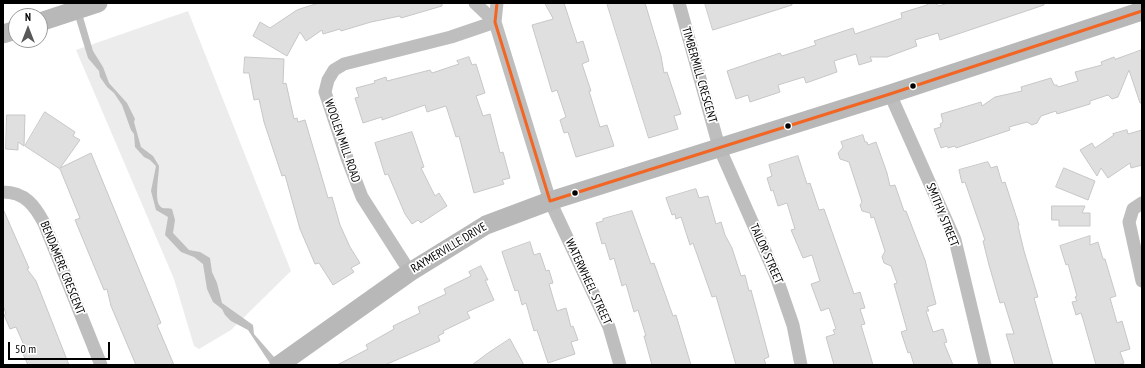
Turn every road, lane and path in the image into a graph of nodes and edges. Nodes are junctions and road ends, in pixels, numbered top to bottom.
1 (98, 3) edge
2 (475, 3) edge
3 (496, 3) edge
4 (679, 3) edge
5 (1142, 12) edge
6 (48, 19) edge
7 (495, 22) junction
8 (890, 94) junction
9 (719, 148) junction
10 (3, 192) edge
11 (550, 201) junction
12 (1142, 203) edge
13 (410, 272) junction
14 (1142, 281) edge
15 (101, 365) edge
16 (279, 365) edge
17 (620, 365) edge
18 (801, 365) edge
19 (985, 365) edge

1 - 6 street
2 - 7 street
3 - 7 street
4 - 9 street, TIMBERMILL CRESCENT
5 - 8 street, RAYMERVILLE DRIVE
7 - 11 street, WATERWHEEL STREET
7 - 13 street, WOOLEN MILL ROAD
8 - 9 street, RAYMERVILLE DRIVE
8 - 19 street, SMITHY STREET
9 - 11 street, RAYMERVILLE DRIVE
9 - 18 street, TAILOR STREET
10 - 15 street, BENDAMERE CRESCENT
11 - 13 street, RAYMERVILLE DRIVE
11 - 17 street, WATERWHEEL STREET
12 - 14 street
13 - 16 street, RAYMERVILLE DRIVE

